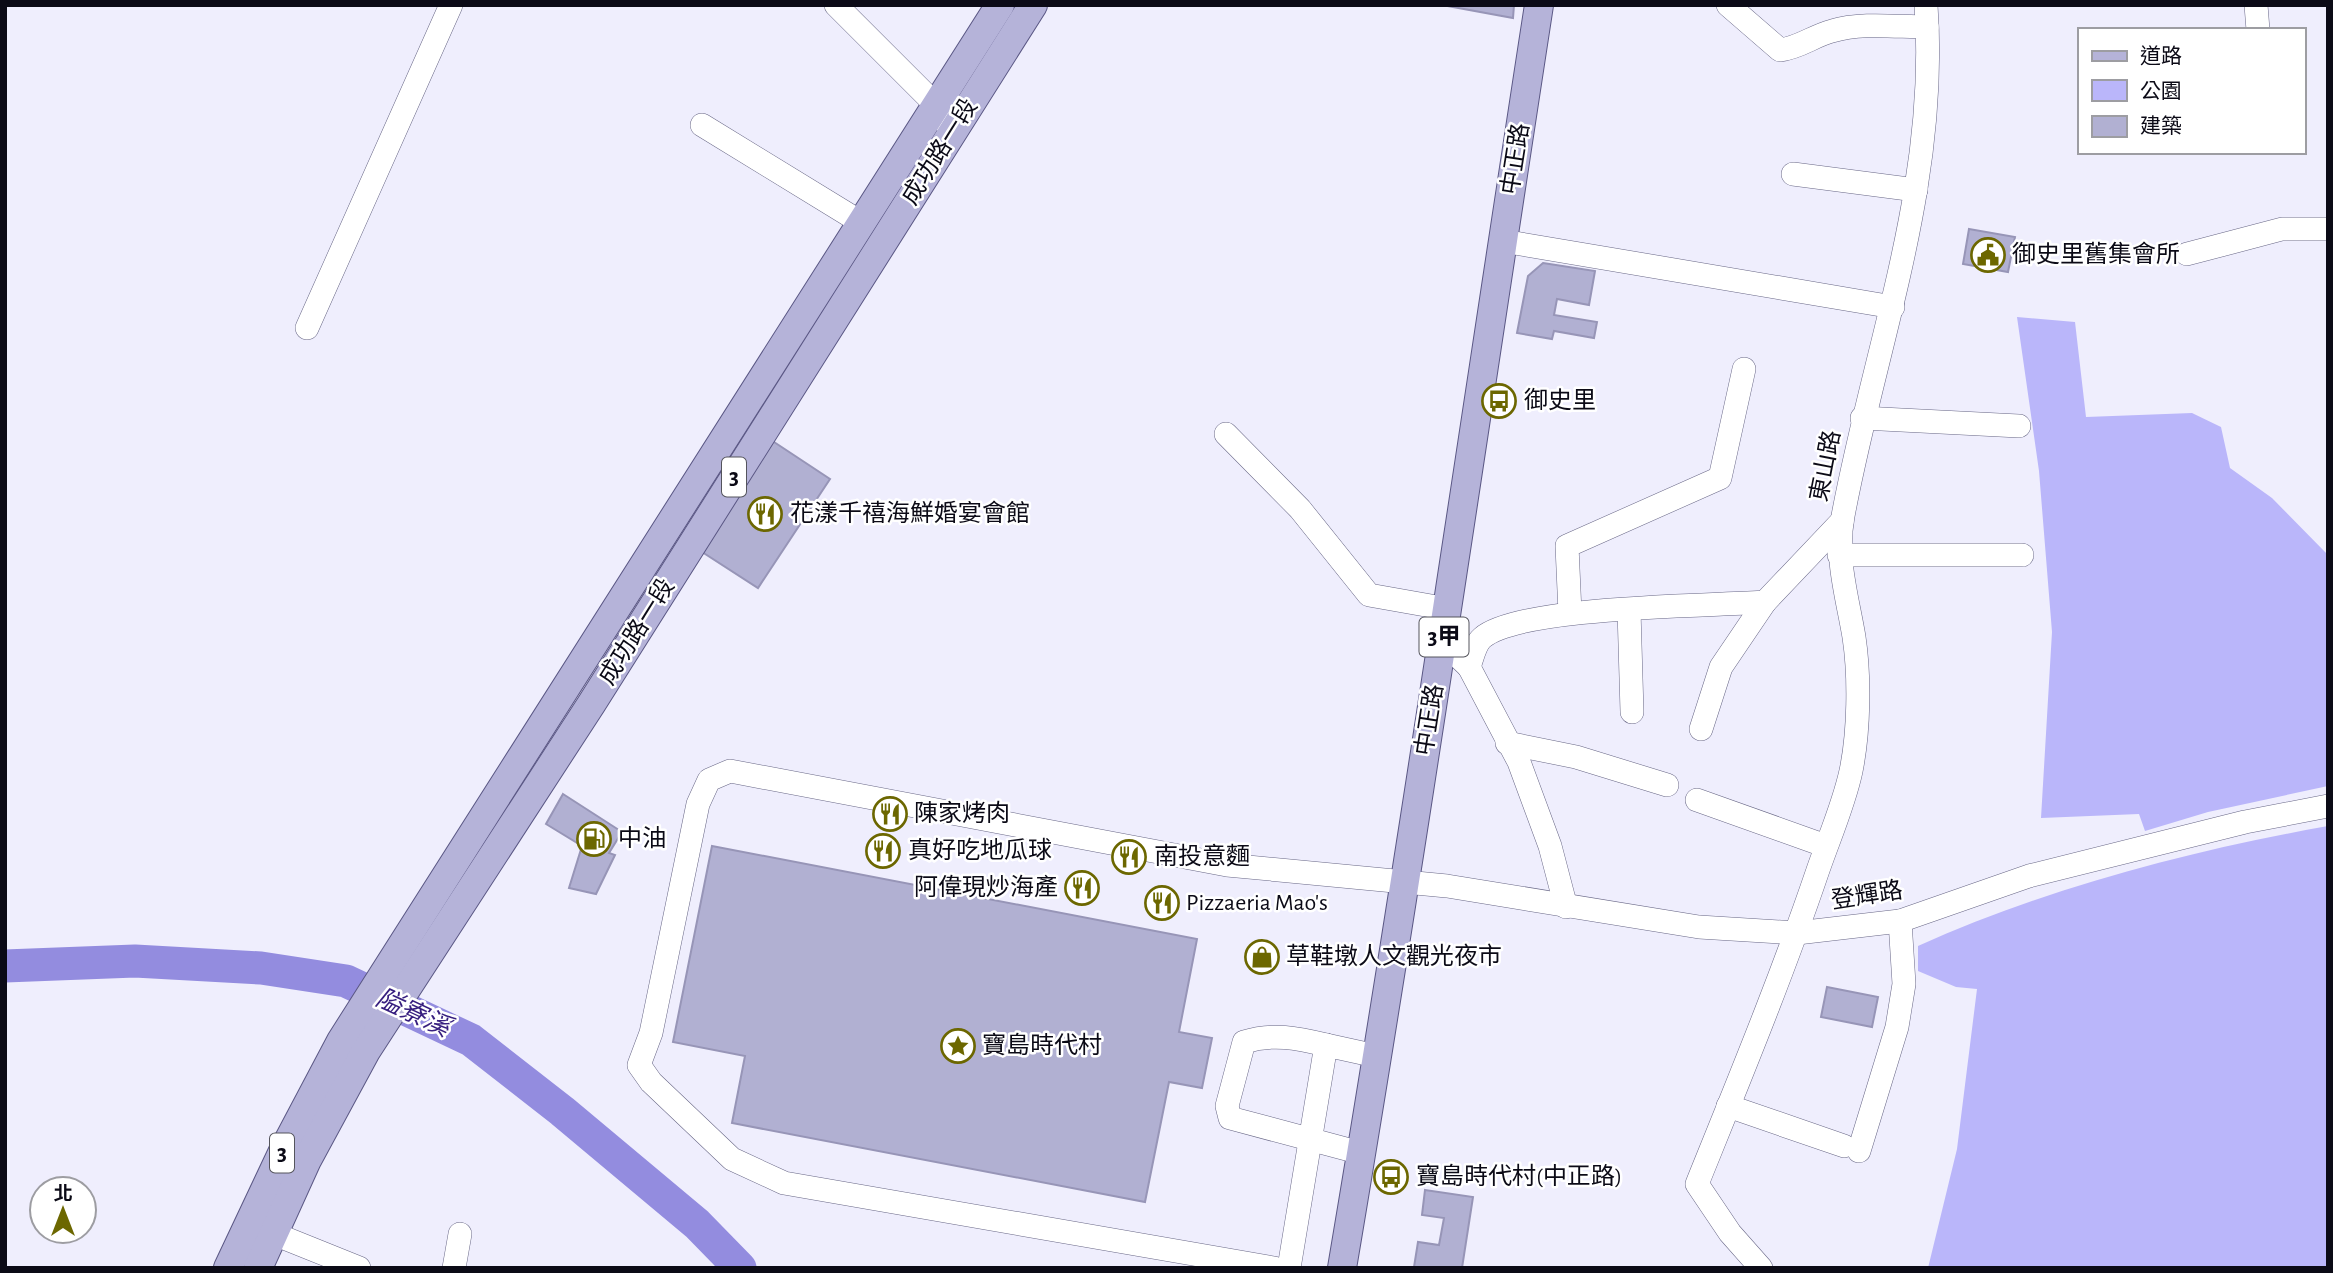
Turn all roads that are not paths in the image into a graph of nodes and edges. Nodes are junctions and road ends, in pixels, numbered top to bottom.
1 (451, 5) edge
2 (836, 5) edge
3 (1000, 5) edge
4 (1033, 5) edge
5 (1539, 5) edge
6 (1728, 5) edge
7 (2256, 5) edge
8 (1926, 16) edge
9 (2258, 28) edge
10 (936, 105) junction
11 (702, 125) dead end
12 (948, 139) junction
13 (1793, 174) dead end
14 (1916, 190) junction
15 (862, 223) junction
16 (2328, 229) edge
17 (1503, 241) junction
18 (2187, 254) dead end
19 (1893, 307) junction
20 (307, 328) dead end
21 (1744, 369) dead end
22 (1862, 418) junction
23 (2019, 426) dead end
24 (1226, 434) dead end
25 (1842, 521) junction
26 (1839, 555) junction
27 (2022, 555) dead end
28 (1765, 602) junction
29 (1448, 609) junction
30 (1629, 610) junction
31 (1570, 613) junction
32 (1443, 642) junction
33 (1469, 667) junction
34 (1632, 712) dead end
35 (1701, 729) dead end
36 (1507, 743) junction
37 (1667, 785) dead end
38 (1697, 800) dead end
39 (2328, 806) edge
40 (1826, 845) junction
41 (1404, 881) junction
42 (1566, 907) junction
43 (1900, 920) junction
44 (1797, 933) junction
45 (1325, 1045) junction
46 (354, 1046) junction
47 (1376, 1056) junction
48 (1728, 1106) junction
49 (1312, 1139) junction
50 (1361, 1153) junction
51 (272, 1233) junction
52 (460, 1234) dead end
53 (228, 1268) edge
54 (258, 1268) edge
55 (359, 1268) edge
56 (454, 1268) edge
57 (1274, 1268) edge
58 (1289, 1268) edge
59 (1342, 1268) edge
60 (1760, 1268) edge

1 - 20 street
2 - 10 street
3 - 10 main road, 成功路一段 / 3
4 - 12 main road, 成功路一段 / 3
5 - 17 main road, 中正路 / 3甲
6 - 8 street
7 - 9 street
8 - 14 street, 東山路
10 - 12 street
10 - 15 main road, 成功路一段 / 3
11 - 15 street
12 - 46 main road, 成功路一段 / 3
13 - 14 street
14 - 19 street, 東山路
15 - 46 main road, 成功路一段 / 3
16 - 18 street
17 - 19 street
17 - 29 main road, 中正路 / 3甲
19 - 22 street, 東山路
21 - 31 street
22 - 23 street
22 - 25 street, 東山路
24 - 29 street
25 - 26 street, 東山路
25 - 28 street
26 - 27 street
26 - 40 street, 東山路
28 - 30 street
28 - 35 street
29 - 32 main road, 中正路 / 3甲
30 - 31 street
30 - 34 street
31 - 33 street
32 - 33 street
32 - 41 main road, 中正路 / 3甲
33 - 36 street
36 - 37 street
36 - 42 street
38 - 40 street
39 - 43 street, 登輝路
40 - 44 street, 東山路
41 - 42 street, 登輝路
41 - 47 main road, 中正路 / 3甲
41 - 57 street, 登輝路
42 - 44 street, 登輝路
43 - 44 street, 登輝路
43 - 48 street
44 - 48 street, 東山路
45 - 47 street
45 - 49 street
45 - 49 street
46 - 51 main road, 成功路一段 / 3
46 - 53 main road, 成功路一段 / 3
47 - 50 main road, 中正路 / 3甲
48 - 60 street, 東山路
49 - 50 street
49 - 58 street
50 - 59 main road, 中正路 / 3甲
51 - 54 main road, 成功路一段 / 3
51 - 55 street
52 - 56 street

